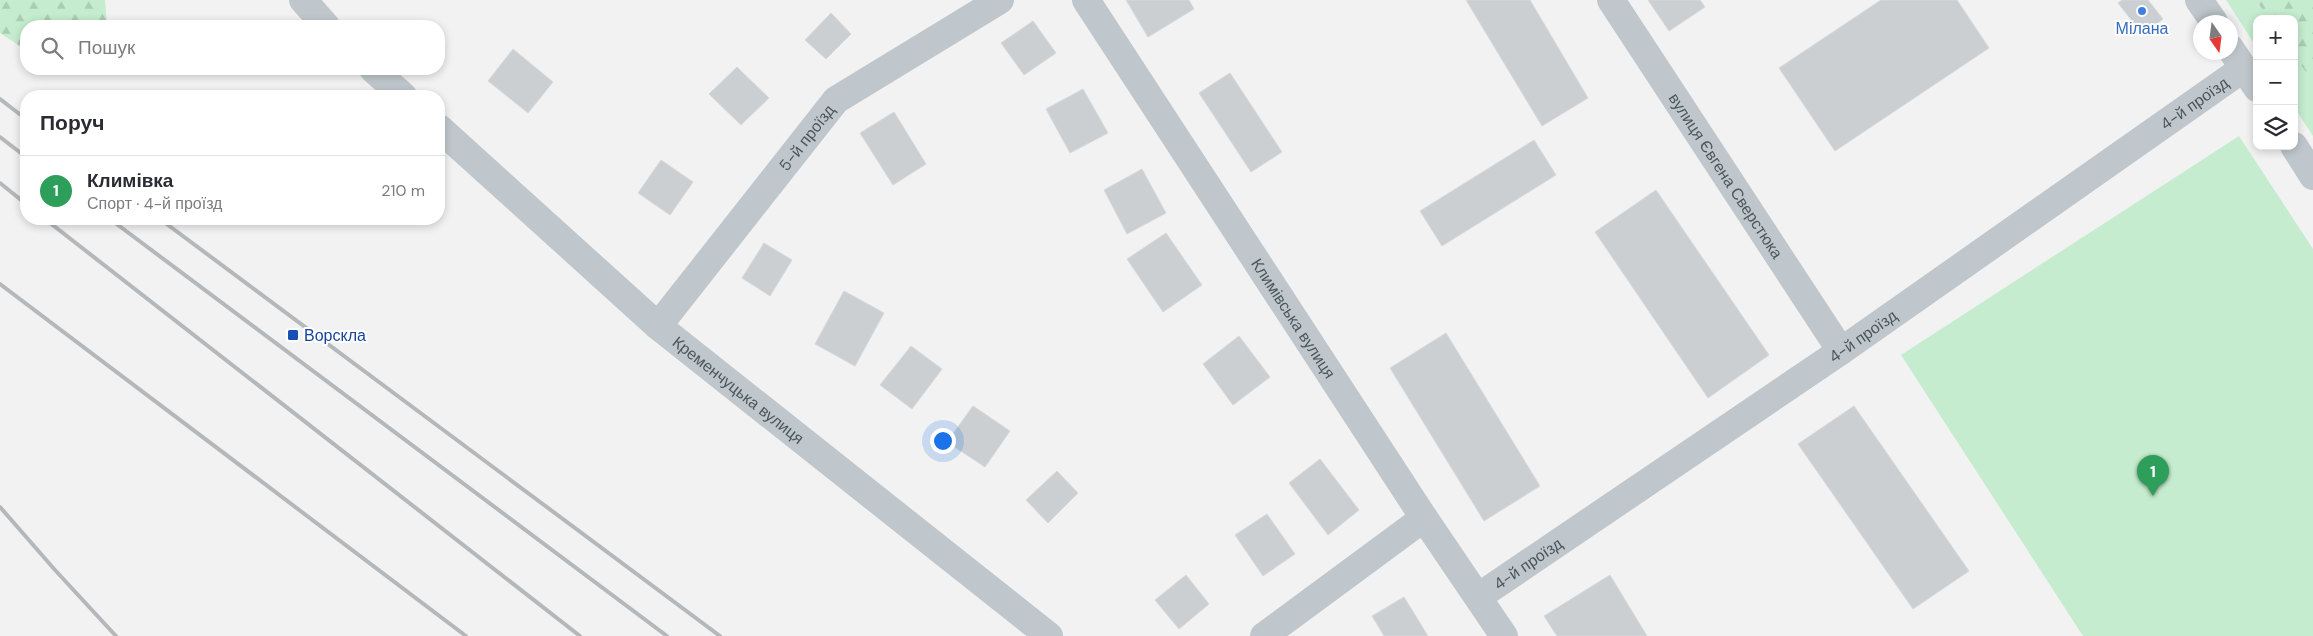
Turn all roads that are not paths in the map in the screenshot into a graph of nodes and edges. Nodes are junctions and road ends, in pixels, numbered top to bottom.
1 (303, 0) edge
2 (1000, 0) edge
3 (1086, 0) edge
4 (1611, 0) edge
5 (2199, 0) edge
6 (2209, 15) edge
7 (321, 20) edge
8 (2244, 68) edge
9 (380, 75) edge
10 (397, 90) edge
11 (445, 133) edge
12 (2297, 150) edge
13 (2313, 176) edge
14 (658, 326) junction
15 (1841, 351) junction
16 (1424, 518) junction
17 (1478, 597) junction
18 (1050, 636) edge
19 (1264, 636) edge
20 (1504, 636) edge

1 - 7 street
2 - 14 street, 5-й проїзд
3 - 16 street, Климівська вулиця
4 - 15 street, вулиця Євгена Сверстюка
5 - 6 street
8 - 15 street, 4-й проїзд
9 - 10 street
11 - 14 street, Кременчуцька вулиця
12 - 13 street
14 - 18 street, Кременчуцька вулиця
15 - 17 street, 4-й проїзд
16 - 17 street, Климівська вулиця
16 - 19 street
17 - 20 street, Климівська вулиця

